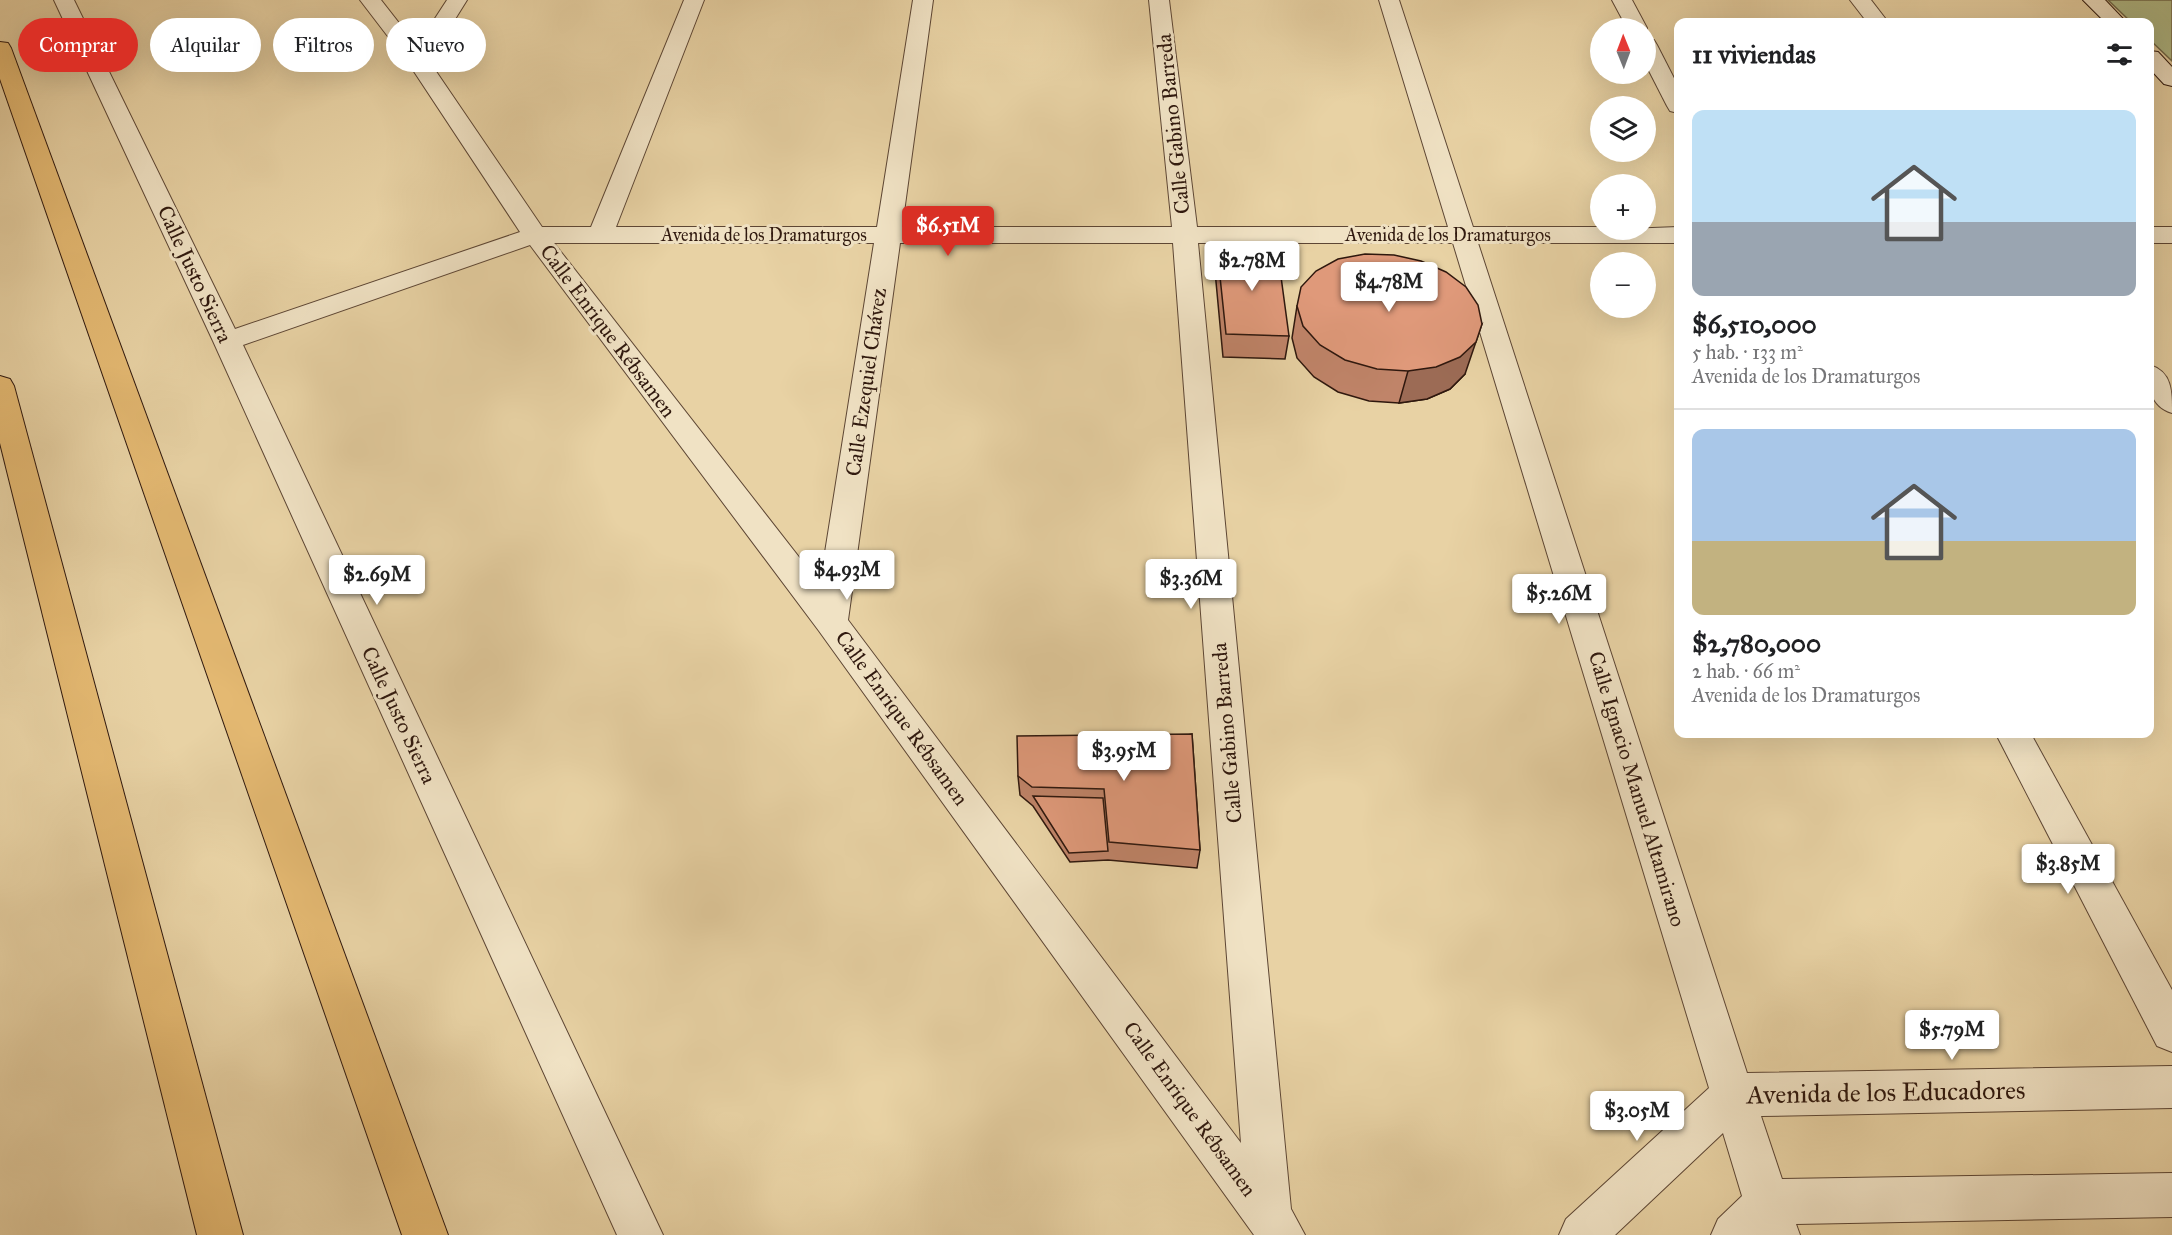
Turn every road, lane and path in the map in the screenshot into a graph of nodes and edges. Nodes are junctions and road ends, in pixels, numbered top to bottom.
1 (64, 0) edge
2 (370, 0) edge
3 (457, 0) edge
4 (694, 0) edge
5 (923, 0) edge
6 (1159, 0) edge
7 (1389, 0) edge
8 (1622, 0) edge
9 (1860, 0) edge
10 (2093, 0) edge
11 (445, 18) edge
12 (1632, 18) edge
13 (1875, 18) edge
14 (2111, 18) edge
15 (386, 20) edge
16 (0, 48) edge
17 (2154, 61) edge
18 (1656, 64) edge
19 (425, 72) edge
20 (2172, 79) edge
21 (1674, 98) edge
22 (1185, 235) junction
23 (1463, 235) junction
24 (1674, 235) edge
25 (535, 236) junction
26 (600, 236) junction
27 (888, 236) junction
28 (2154, 236) edge
29 (2172, 236) edge
30 (227, 342) junction
31 (2154, 379) edge
32 (0, 386) edge
33 (2172, 403) edge
34 (831, 622) junction
35 (2015, 738) edge
36 (2172, 1031) edge
37 (2172, 1087) edge
38 (1733, 1095) junction
39 (2172, 1195) edge
40 (1773, 1218) edge
41 (1275, 1225) edge
42 (220, 1235) edge
43 (425, 1235) edge
44 (640, 1235) edge
45 (1582, 1235) edge
46 (1734, 1235) edge

1 - 30 street, Calle Justo Sierra
2 - 15 street, Calle Enrique Rébsamen
3 - 11 street
4 - 26 street
5 - 27 street, Calle Ezequiel Chávez
6 - 22 street, Calle Gabino Barreda
7 - 23 street, Calle Ignacio Manuel Altamirano
8 - 12 street
9 - 13 street
10 - 14 street
16 - 43 main road
17 - 20 street
18 - 21 street
19 - 25 street, Calle Enrique Rébsamen
22 - 23 street, Avenida de los Dramaturgos
22 - 27 street, Avenida de los Dramaturgos
22 - 41 street, Calle Gabino Barreda
23 - 24 street, Avenida de los Dramaturgos
23 - 38 street, Calle Ignacio Manuel Altamirano
25 - 26 street, Avenida de los Dramaturgos
25 - 30 street, Avenida de los Dramaturgos
25 - 34 street, Calle Enrique Rébsamen
26 - 27 street, Avenida de los Dramaturgos
27 - 34 street, Calle Ezequiel Chávez
28 - 29 street
30 - 44 street, Calle Justo Sierra
31 - 33 street
32 - 42 main road
34 - 41 street, Calle Enrique Rébsamen
35 - 36 street
37 - 38 street, Avenida de los Educadores
38 - 40 street, Calle Ignacio Manuel Altamirano
38 - 45 street, Avenida de los Educadores
39 - 40 street
40 - 46 street

